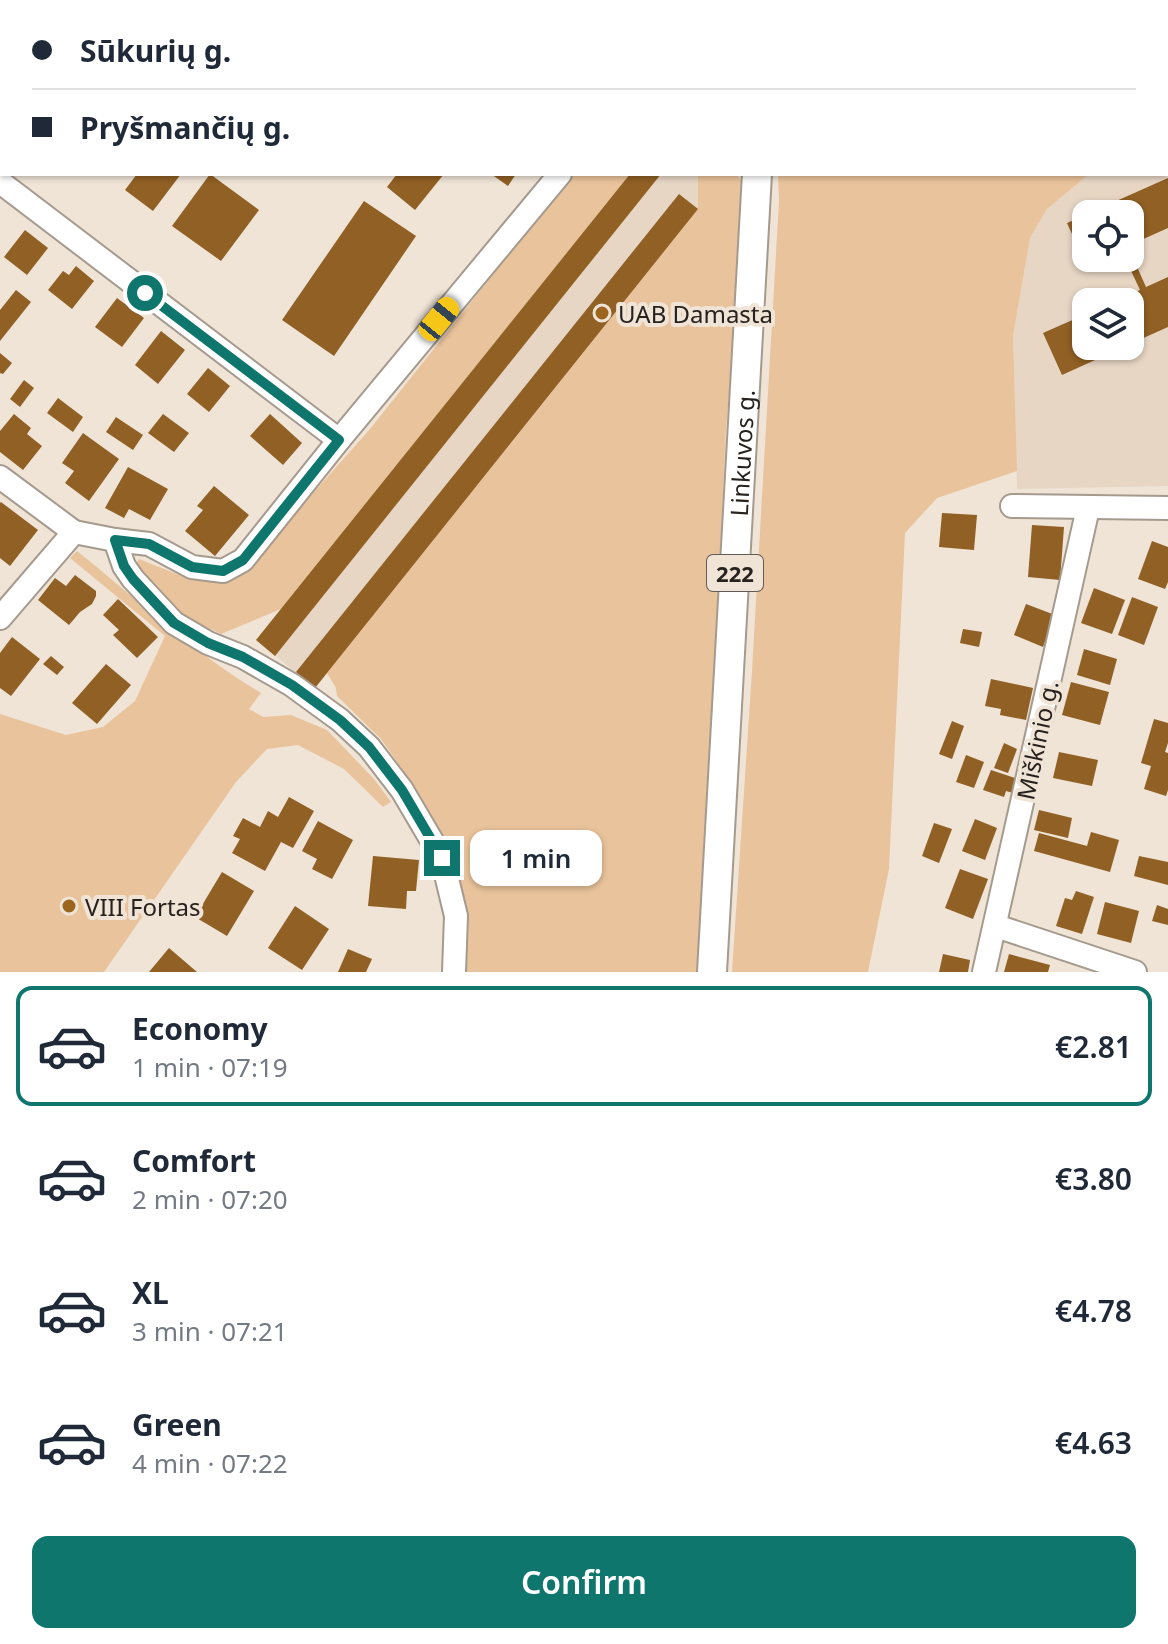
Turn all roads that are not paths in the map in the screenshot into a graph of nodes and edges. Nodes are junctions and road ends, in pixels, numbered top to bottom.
1 (558, 176) edge
2 (757, 176) edge
3 (0, 182) edge
4 (339, 440) junction
5 (0, 477) edge
6 (1012, 506) dead end
7 (1088, 508) junction
8 (1168, 508) edge
9 (74, 532) junction
10 (115, 540) junction
11 (0, 618) edge
12 (996, 926) junction
13 (454, 972) edge
14 (712, 972) edge
15 (984, 972) edge
16 (1135, 972) edge

1 - 4 street
2 - 14 main road, Linkuvos g. / 222
3 - 4 street
4 - 10 street
5 - 9 street
6 - 7 street
7 - 8 street
7 - 12 street, Miškinio g.
9 - 10 street
9 - 11 street
10 - 13 street
12 - 15 street, Miškinio g.
12 - 16 street

